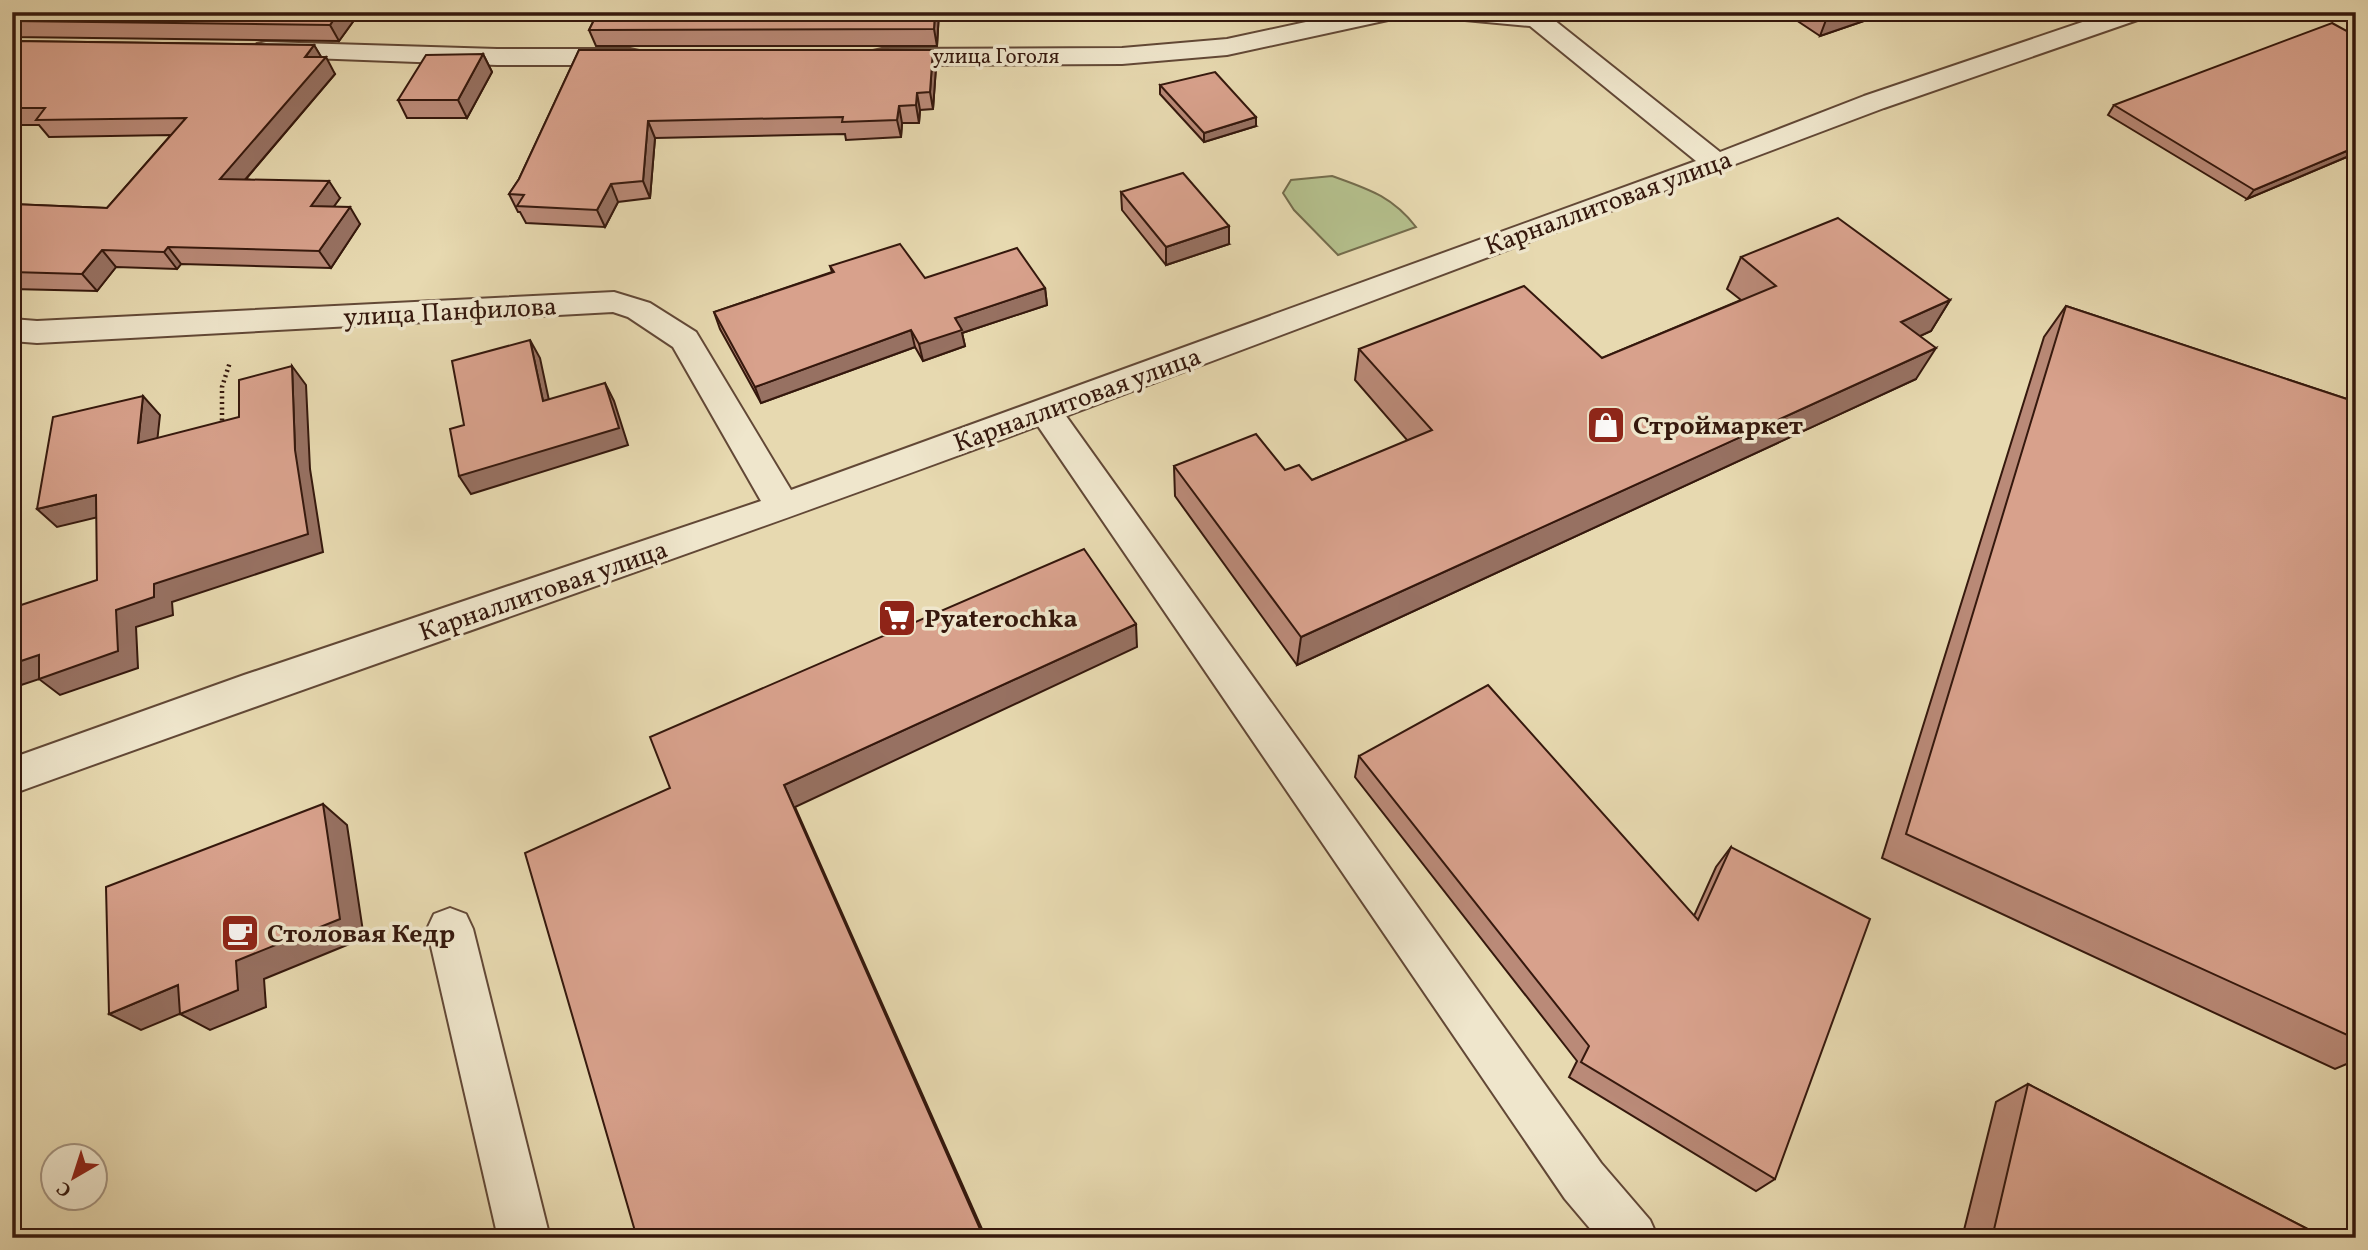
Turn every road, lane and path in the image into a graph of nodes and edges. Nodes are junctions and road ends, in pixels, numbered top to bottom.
1 (1388, 12) edge
2 (1465, 12) edge
3 (2137, 12) edge
4 (1530, 16) edge
5 (246, 49) edge
6 (650, 57) edge
7 (858, 57) edge
8 (1716, 163) junction
9 (244, 322) junction
10 (20, 338) edge
11 (1045, 411) junction
12 (222, 428) edge
13 (783, 507) junction
14 (12, 776) edge
15 (450, 929) dead end
16 (524, 1238) edge
17 (1632, 1238) edge

1 - 7 street, улица Гоголя
2 - 4 street
3 - 8 street, Карналлитовая улица
4 - 8 street
5 - 6 street
8 - 11 street, Карналлитовая улица
9 - 10 street, улица Панфилова
9 - 12 path
9 - 13 street, улица Панфилова
11 - 13 street, Карналлитовая улица
11 - 17 street
13 - 14 street, Карналлитовая улица
15 - 16 street

